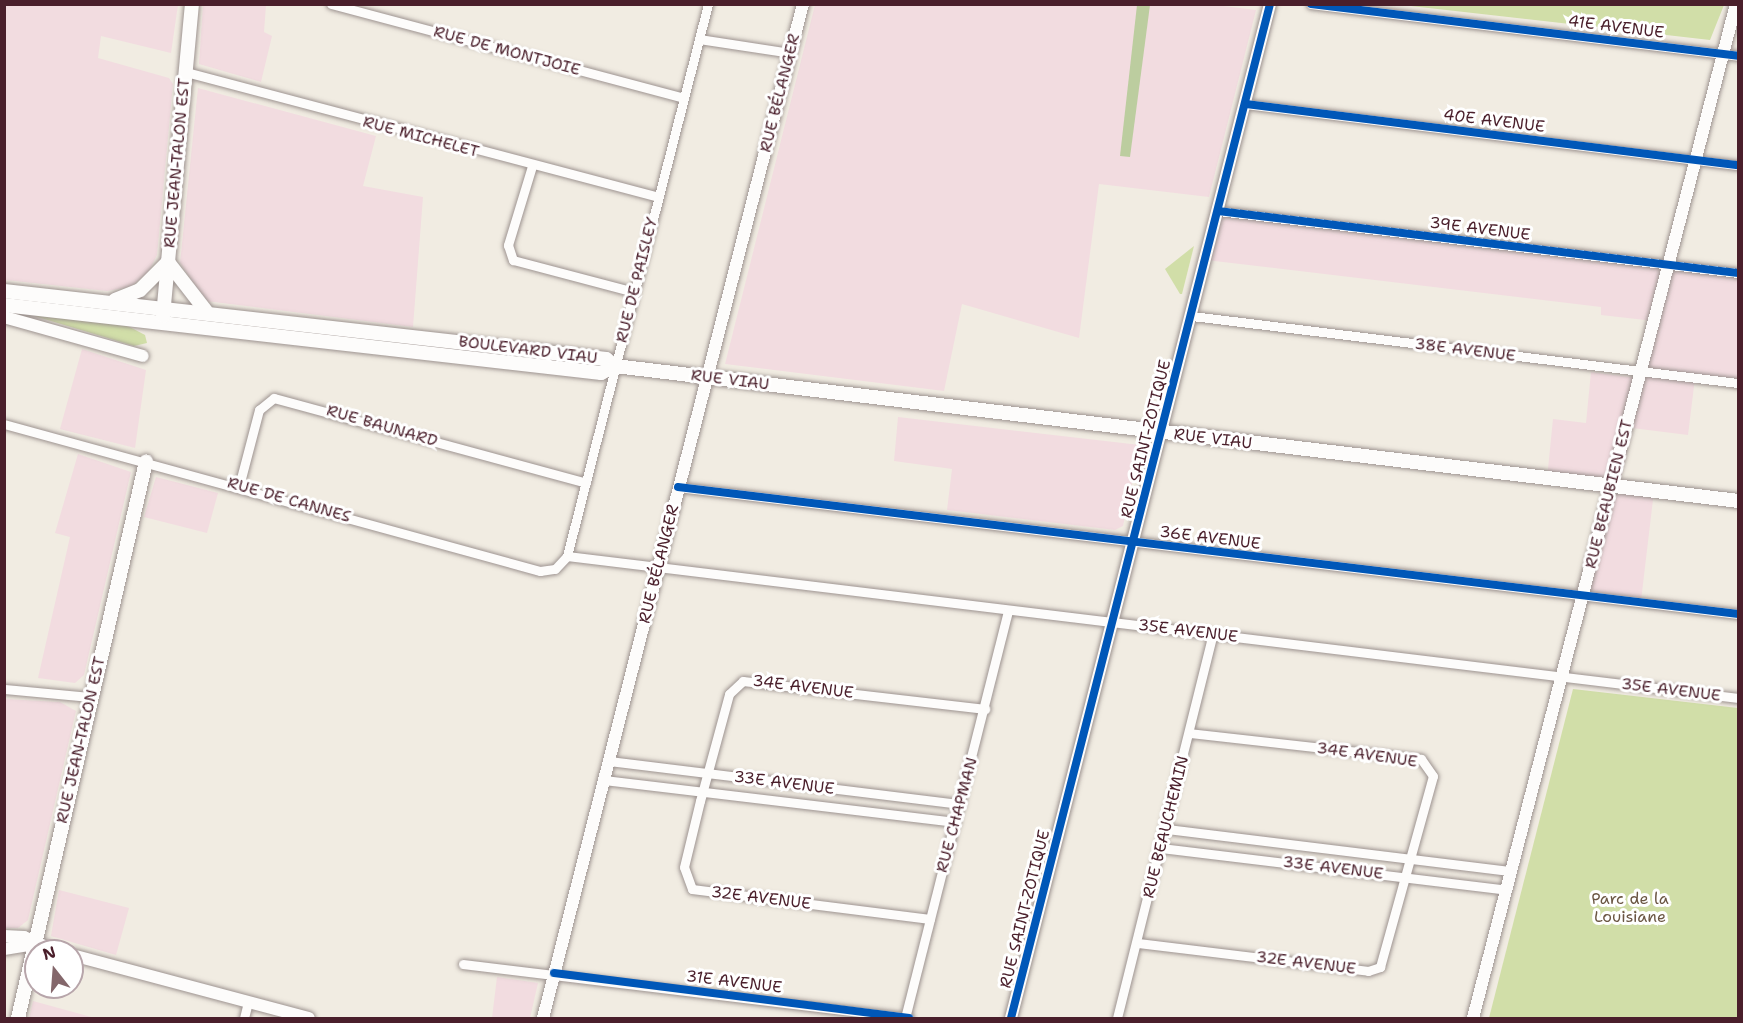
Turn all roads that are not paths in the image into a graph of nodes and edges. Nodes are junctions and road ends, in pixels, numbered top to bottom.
1 (192, 4) edge
2 (331, 4) edge
3 (708, 4) edge
4 (803, 4) edge
5 (1270, 4) edge
6 (1311, 4) edge
7 (1736, 4) edge
8 (699, 39) junction
9 (790, 53) junction
10 (1722, 54) junction
11 (1738, 56) edge
12 (186, 72) junction
13 (684, 98) junction
14 (1246, 104) junction
15 (1695, 159) junction
16 (1738, 165) edge
17 (532, 166) junction
18 (658, 197) junction
19 (1218, 211) junction
20 (168, 262) junction
21 (1669, 265) junction
22 (1738, 273) edge
23 (4, 291) edge
24 (634, 292) junction
25 (113, 301) junction
26 (4, 305) edge
27 (33, 306) junction
28 (206, 311) junction
29 (164, 313) junction
30 (1192, 316) junction
31 (4, 317) edge
32 (26, 324) junction
33 (143, 356) dead end
34 (615, 366) junction
35 (1641, 371) junction
36 (707, 377) junction
37 (1738, 382) edge
38 (4, 424) edge
39 (1161, 433) junction
40 (146, 462) junction
41 (586, 483) junction
42 (239, 486) junction
43 (678, 487) junction
44 (1612, 487) junction
45 (1738, 501) edge
46 (1134, 543) junction
47 (567, 556) junction
48 (658, 569) junction
49 (1583, 596) junction
50 (1008, 612) junction
51 (1738, 614) edge
52 (1111, 622) junction
53 (1214, 634) junction
54 (1562, 677) junction
55 (4, 689) edge
56 (91, 697) junction
57 (1738, 698) edge
58 (985, 709) junction
59 (1190, 733) junction
60 (609, 762) junction
61 (708, 774) junction
62 (604, 780) junction
63 (702, 792) junction
64 (960, 804) junction
65 (956, 822) junction
66 (1167, 829) junction
67 (1161, 848) junction
68 (1412, 858) junction
69 (1510, 871) junction
70 (1406, 877) junction
71 (1506, 890) junction
72 (930, 919) junction
73 (4, 936) edge
74 (27, 939) edge
75 (36, 939) edge
76 (1138, 943) junction
77 (24, 946) edge
78 (4, 949) edge
79 (84, 959) edge
80 (463, 964) dead end
81 (554, 973) junction
82 (24, 992) edge
83 (248, 1002) junction
84 (18, 1018) edge
85 (244, 1018) edge
86 (309, 1018) edge
87 (543, 1018) edge
88 (907, 1018) edge
89 (1011, 1018) edge
90 (1117, 1018) edge
91 (1473, 1018) edge

1 - 12 main road, RUE JEAN-TALON EST
2 - 13 street, RUE DE MONTJOIE
3 - 8 street, RUE DE PAISLEY
4 - 9 street, RUE BÉLANGER
5 - 14 street, RUE SAINT-ZOTIQUE
6 - 10 street, 41E AVENUE
7 - 10 street, RUE BEAUBIEN EST
8 - 9 street
8 - 13 street, RUE DE PAISLEY
9 - 36 street, RUE BÉLANGER
10 - 11 street, 41E AVENUE
10 - 15 street, RUE BEAUBIEN EST
12 - 17 street, RUE MICHELET
12 - 20 main road, RUE JEAN-TALON EST
13 - 18 street, RUE DE PAISLEY
14 - 15 street, 40E AVENUE
14 - 19 street, RUE SAINT-ZOTIQUE
15 - 16 street, 40E AVENUE
15 - 21 street, RUE BEAUBIEN EST
17 - 18 street, RUE MICHELET
17 - 24 street
18 - 24 street, RUE DE PAISLEY
19 - 21 street, 39E AVENUE
19 - 30 street, RUE SAINT-ZOTIQUE
20 - 25 main road
20 - 28 main road
20 - 29 main road, RUE JEAN-TALON EST
21 - 22 street, 39E AVENUE
21 - 35 street, RUE BEAUBIEN EST
23 - 25 main road, BOULEVARD VIAU
24 - 34 street, RUE DE PAISLEY
25 - 29 main road, BOULEVARD VIAU
26 - 27 main road, BOULEVARD VIAU
27 - 29 main road, BOULEVARD VIAU
27 - 32 street
28 - 29 main road, BOULEVARD VIAU
28 - 34 main road, BOULEVARD VIAU
29 - 34 main road, BOULEVARD VIAU
30 - 35 street, 38E AVENUE
30 - 39 street, RUE SAINT-ZOTIQUE
31 - 32 street
32 - 33 street
34 - 36 main road, RUE VIAU
34 - 41 street, RUE DE PAISLEY
35 - 37 street, 38E AVENUE
35 - 44 street, RUE BEAUBIEN EST
36 - 39 main road, RUE VIAU
36 - 43 street, RUE BÉLANGER
38 - 40 street, RUE DE CANNES
39 - 44 main road, RUE VIAU
39 - 46 street, RUE SAINT-ZOTIQUE
40 - 42 street, RUE DE CANNES
40 - 56 main road, RUE JEAN-TALON EST
41 - 42 street, RUE BAUNARD
41 - 47 street, RUE DE PAISLEY
42 - 47 street, RUE DE CANNES
43 - 46 street, 36E AVENUE
43 - 48 street, RUE BÉLANGER
44 - 45 main road, RUE VIAU
44 - 49 street, RUE BEAUBIEN EST
46 - 49 street, 36E AVENUE
46 - 52 street, RUE SAINT-ZOTIQUE
47 - 48 street, 35E AVENUE
48 - 50 street, 35E AVENUE
48 - 60 street, RUE BÉLANGER
49 - 51 street, 36E AVENUE
49 - 54 street, RUE BEAUBIEN EST
50 - 52 street, 35E AVENUE
50 - 58 street, RUE CHAPMAN
52 - 53 street, 35E AVENUE
52 - 89 street, RUE SAINT-ZOTIQUE
53 - 54 street, 35E AVENUE
53 - 59 street, RUE BEAUCHEMIN
54 - 57 street, 35E AVENUE
54 - 69 street, RUE BEAUBIEN EST
55 - 56 street
56 - 75 main road, RUE JEAN-TALON EST
58 - 61 street, 34E AVENUE
58 - 64 street, RUE CHAPMAN
59 - 66 street, RUE BEAUCHEMIN
59 - 68 street, 34E AVENUE
60 - 61 street, 33E AVENUE
60 - 62 street, RUE BÉLANGER
61 - 63 street, 34E AVENUE
61 - 64 street, 33E AVENUE
62 - 63 street, 33E AVENUE
62 - 81 street, RUE BÉLANGER
63 - 65 street, 33E AVENUE
63 - 72 street, 32E AVENUE
64 - 65 street, RUE CHAPMAN
65 - 72 street, RUE CHAPMAN
66 - 67 street, RUE BEAUCHEMIN
66 - 68 street, 33E AVENUE
67 - 70 street, 33E AVENUE
67 - 76 street, RUE BEAUCHEMIN
68 - 69 street, 33E AVENUE
68 - 70 street, 34E AVENUE
69 - 71 street, RUE BEAUBIEN EST
70 - 71 street, 33E AVENUE
70 - 76 street, 32E AVENUE
71 - 91 street, RUE BEAUBIEN EST
72 - 88 street, RUE CHAPMAN
73 - 74 street
76 - 90 street, RUE BEAUCHEMIN
77 - 78 street
79 - 83 street
80 - 81 street, 31E AVENUE
81 - 87 street, RUE BÉLANGER
81 - 88 street, 31E AVENUE
82 - 84 main road, RUE JEAN-TALON EST
83 - 85 street
83 - 86 street

